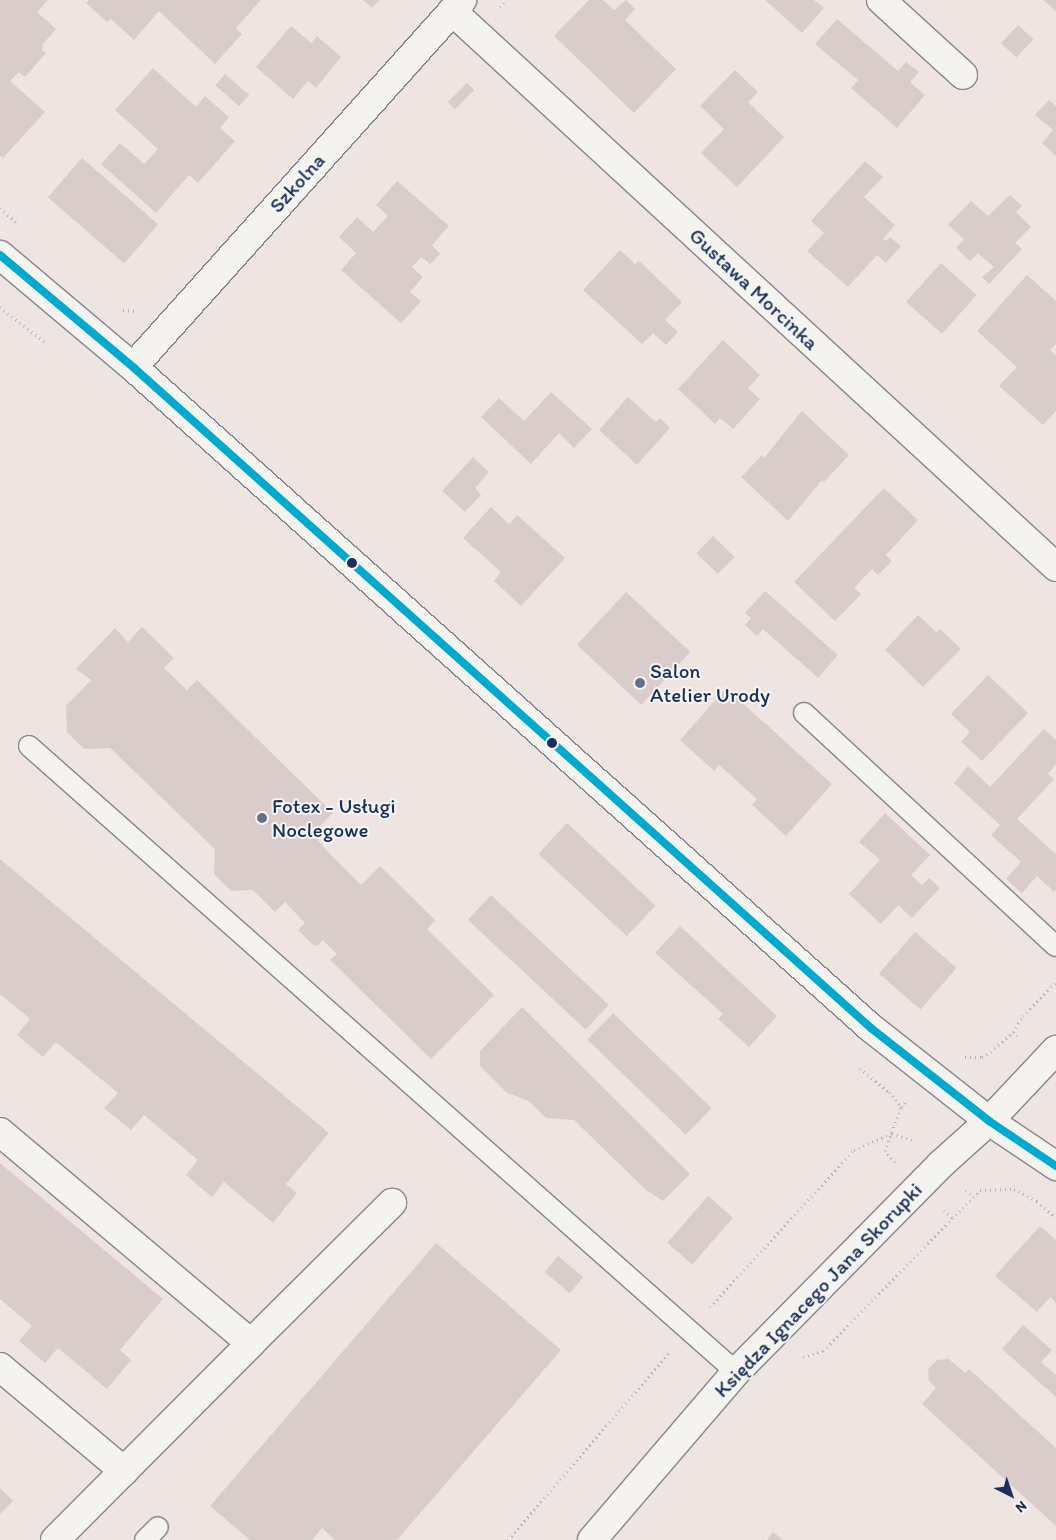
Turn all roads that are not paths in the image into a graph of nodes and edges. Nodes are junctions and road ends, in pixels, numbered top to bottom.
1 (881, 0) edge
2 (457, 6) edge
3 (963, 75) dead end
4 (0, 255) edge
5 (133, 367) junction
6 (1056, 567) edge
7 (804, 713) dead end
8 (29, 746) dead end
9 (1056, 946) edge
10 (1056, 1050) edge
11 (989, 1122) junction
12 (0, 1132) edge
13 (1056, 1166) edge
14 (392, 1203) dead end
15 (251, 1344) junction
16 (0, 1367) edge
17 (736, 1372) junction
18 (124, 1471) junction
19 (55, 1540) edge
20 (592, 1540) edge

1 - 3 street
2 - 5 street, Szkolna
2 - 6 street, Gustawa Morcinka
4 - 5 street
5 - 11 street
7 - 9 lane
8 - 17 lane
10 - 11 street, Księdza Ignacego Jana Skorupki
11 - 13 street
11 - 17 street, Księdza Ignacego Jana Skorupki
12 - 15 street
14 - 15 street
15 - 18 street
16 - 18 street
17 - 20 street, Księdza Ignacego Jana Skorupki
18 - 19 street

